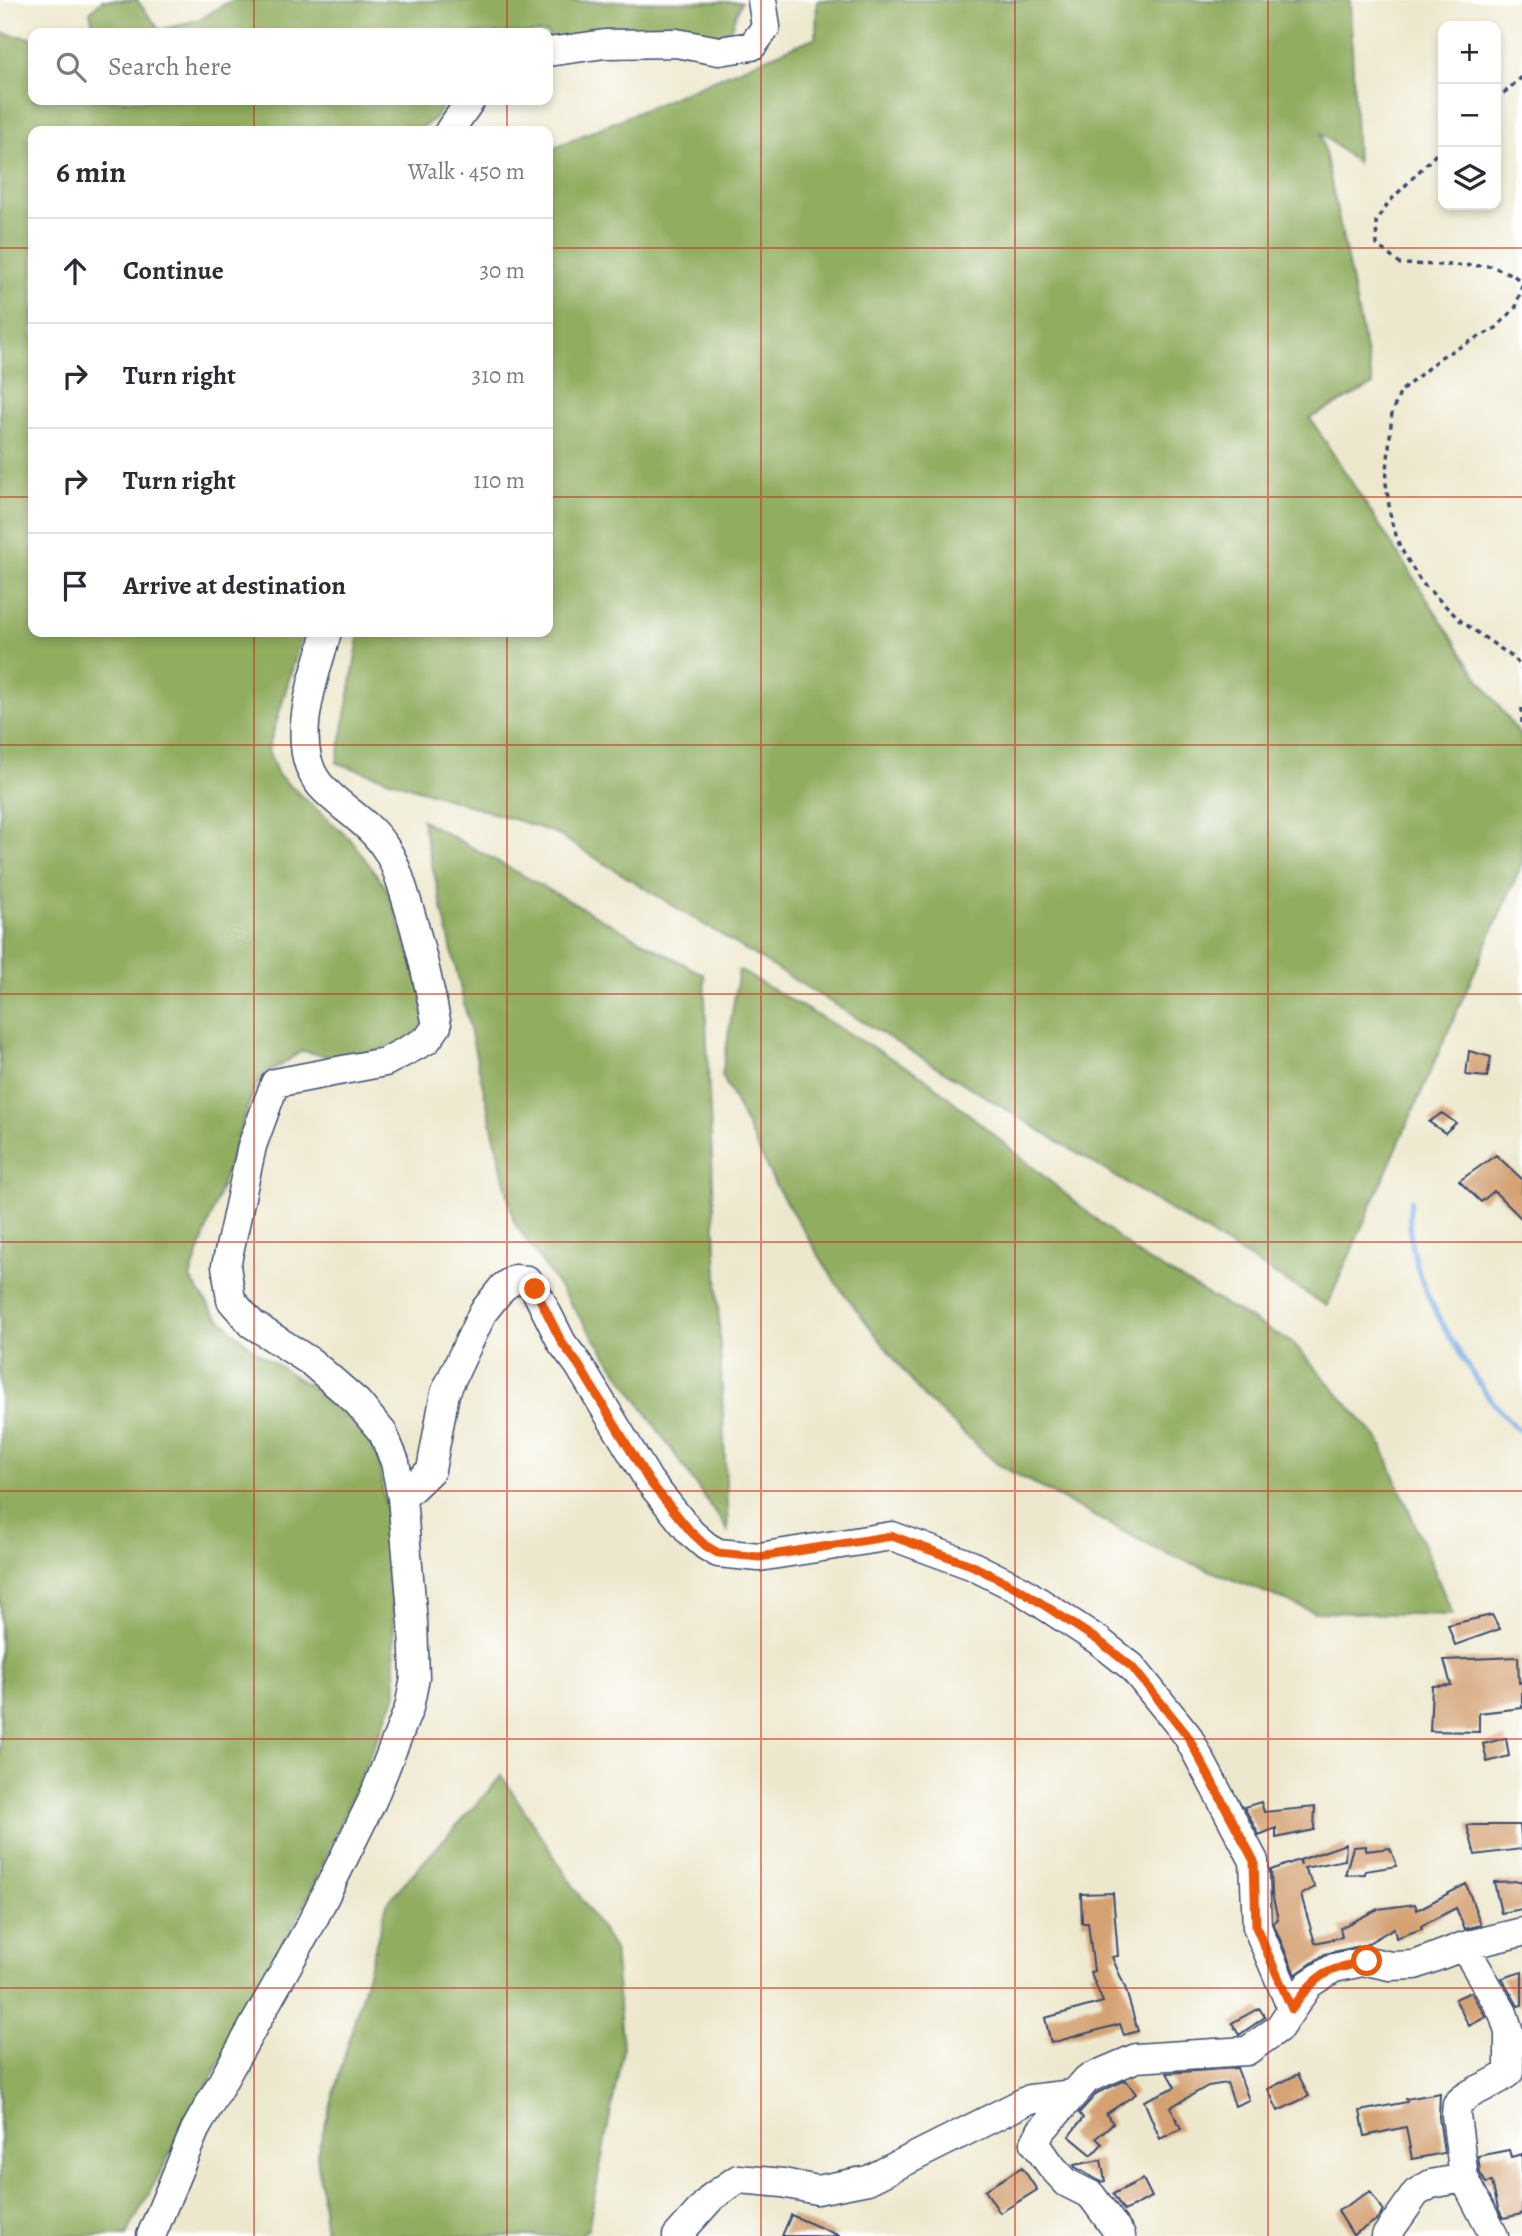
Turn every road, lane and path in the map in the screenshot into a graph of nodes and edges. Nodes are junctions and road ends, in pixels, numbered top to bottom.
1 (762, 0) edge
2 (553, 51) edge
3 (1522, 77) edge
4 (1501, 96) edge
5 (467, 105) edge
6 (453, 126) edge
7 (1438, 153) edge
8 (1522, 284) edge
9 (326, 637) edge
10 (1522, 669) edge
11 (1522, 708) edge
12 (1522, 727) edge
13 (402, 1498) junction
14 (1522, 1932) edge
15 (1464, 1947) junction
16 (1292, 2009) junction
17 (1073, 2094) junction
18 (1464, 2178) junction
19 (151, 2236) edge
20 (677, 2236) edge
21 (1121, 2236) edge
22 (1386, 2236) edge
23 (1494, 2236) edge

1 - 2 street
3 - 4 path
5 - 6 street
7 - 8 path
8 - 10 path
9 - 13 street
11 - 12 path
13 - 16 street
13 - 19 street
14 - 15 street
15 - 16 street
15 - 18 street
16 - 17 street
17 - 20 street
17 - 21 street
18 - 22 street
18 - 23 street

